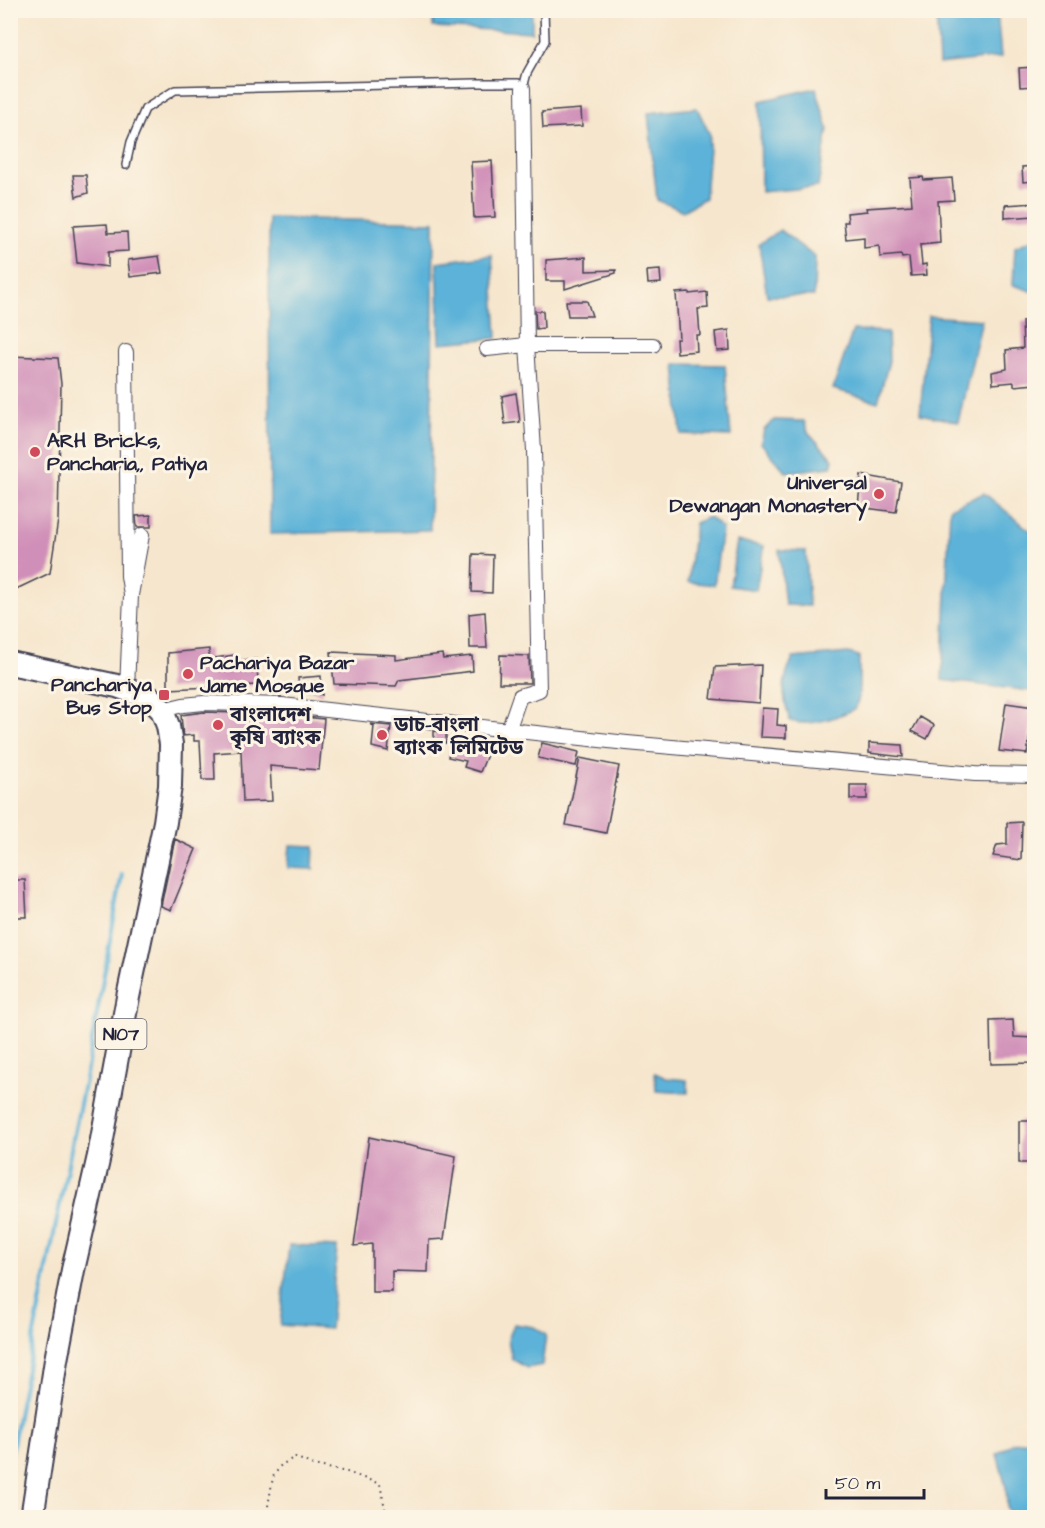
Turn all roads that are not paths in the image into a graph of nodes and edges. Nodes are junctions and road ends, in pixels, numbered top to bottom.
1 (544, 10) edge
2 (523, 88) junction
3 (126, 165) dead end
4 (527, 345) junction
5 (653, 345) dead end
6 (487, 349) dead end
7 (126, 352) dead end
8 (142, 535) dead end
9 (131, 595) junction
10 (10, 663) edge
11 (127, 689) junction
12 (162, 710) junction
13 (508, 731) junction
14 (1035, 775) edge
15 (32, 1518) edge

1 - 2 lane
2 - 3 lane
2 - 4 street
4 - 5 street
4 - 6 street
4 - 13 street
7 - 9 street
8 - 9 street
9 - 11 street
10 - 11 highway
11 - 12 highway
12 - 13 street
12 - 15 highway, N107
13 - 14 street

